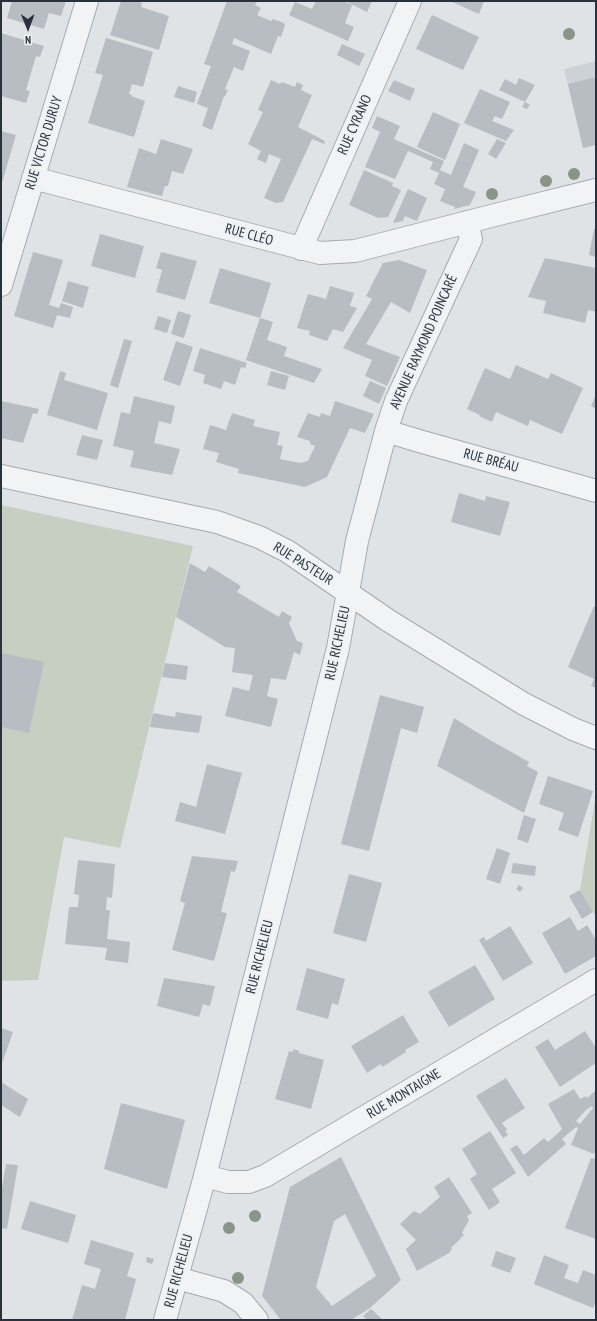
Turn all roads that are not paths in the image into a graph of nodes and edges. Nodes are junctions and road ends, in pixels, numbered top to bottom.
1 (87, 1) edge
2 (410, 1) edge
3 (33, 178) junction
4 (596, 190) edge
5 (467, 222) junction
6 (301, 249) junction
7 (1, 285) edge
8 (386, 431) junction
9 (1, 476) edge
10 (596, 490) edge
11 (348, 592) junction
12 (596, 738) edge
13 (596, 980) edge
14 (204, 1176) junction
15 (177, 1278) junction
16 (165, 1320) edge
17 (257, 1320) edge

1 - 3 street, RUE VICTOR DURUY
2 - 6 street, RUE CYRANO
3 - 6 street, RUE CLÉO
3 - 7 street, RUE VICTOR DURUY
4 - 5 street
5 - 6 street, RUE CLÉO
5 - 8 street, AVENUE RAYMOND POINCARÉ
8 - 10 street, RUE BRÉAU
8 - 11 street, AVENUE RAYMOND POINCARÉ
9 - 11 street, RUE PASTEUR
11 - 12 street, RUE PASTEUR
11 - 14 street, RUE RICHELIEU
13 - 14 street, RUE MONTAIGNE
14 - 15 street, RUE RICHELIEU
15 - 16 street, RUE RICHELIEU
15 - 17 street

